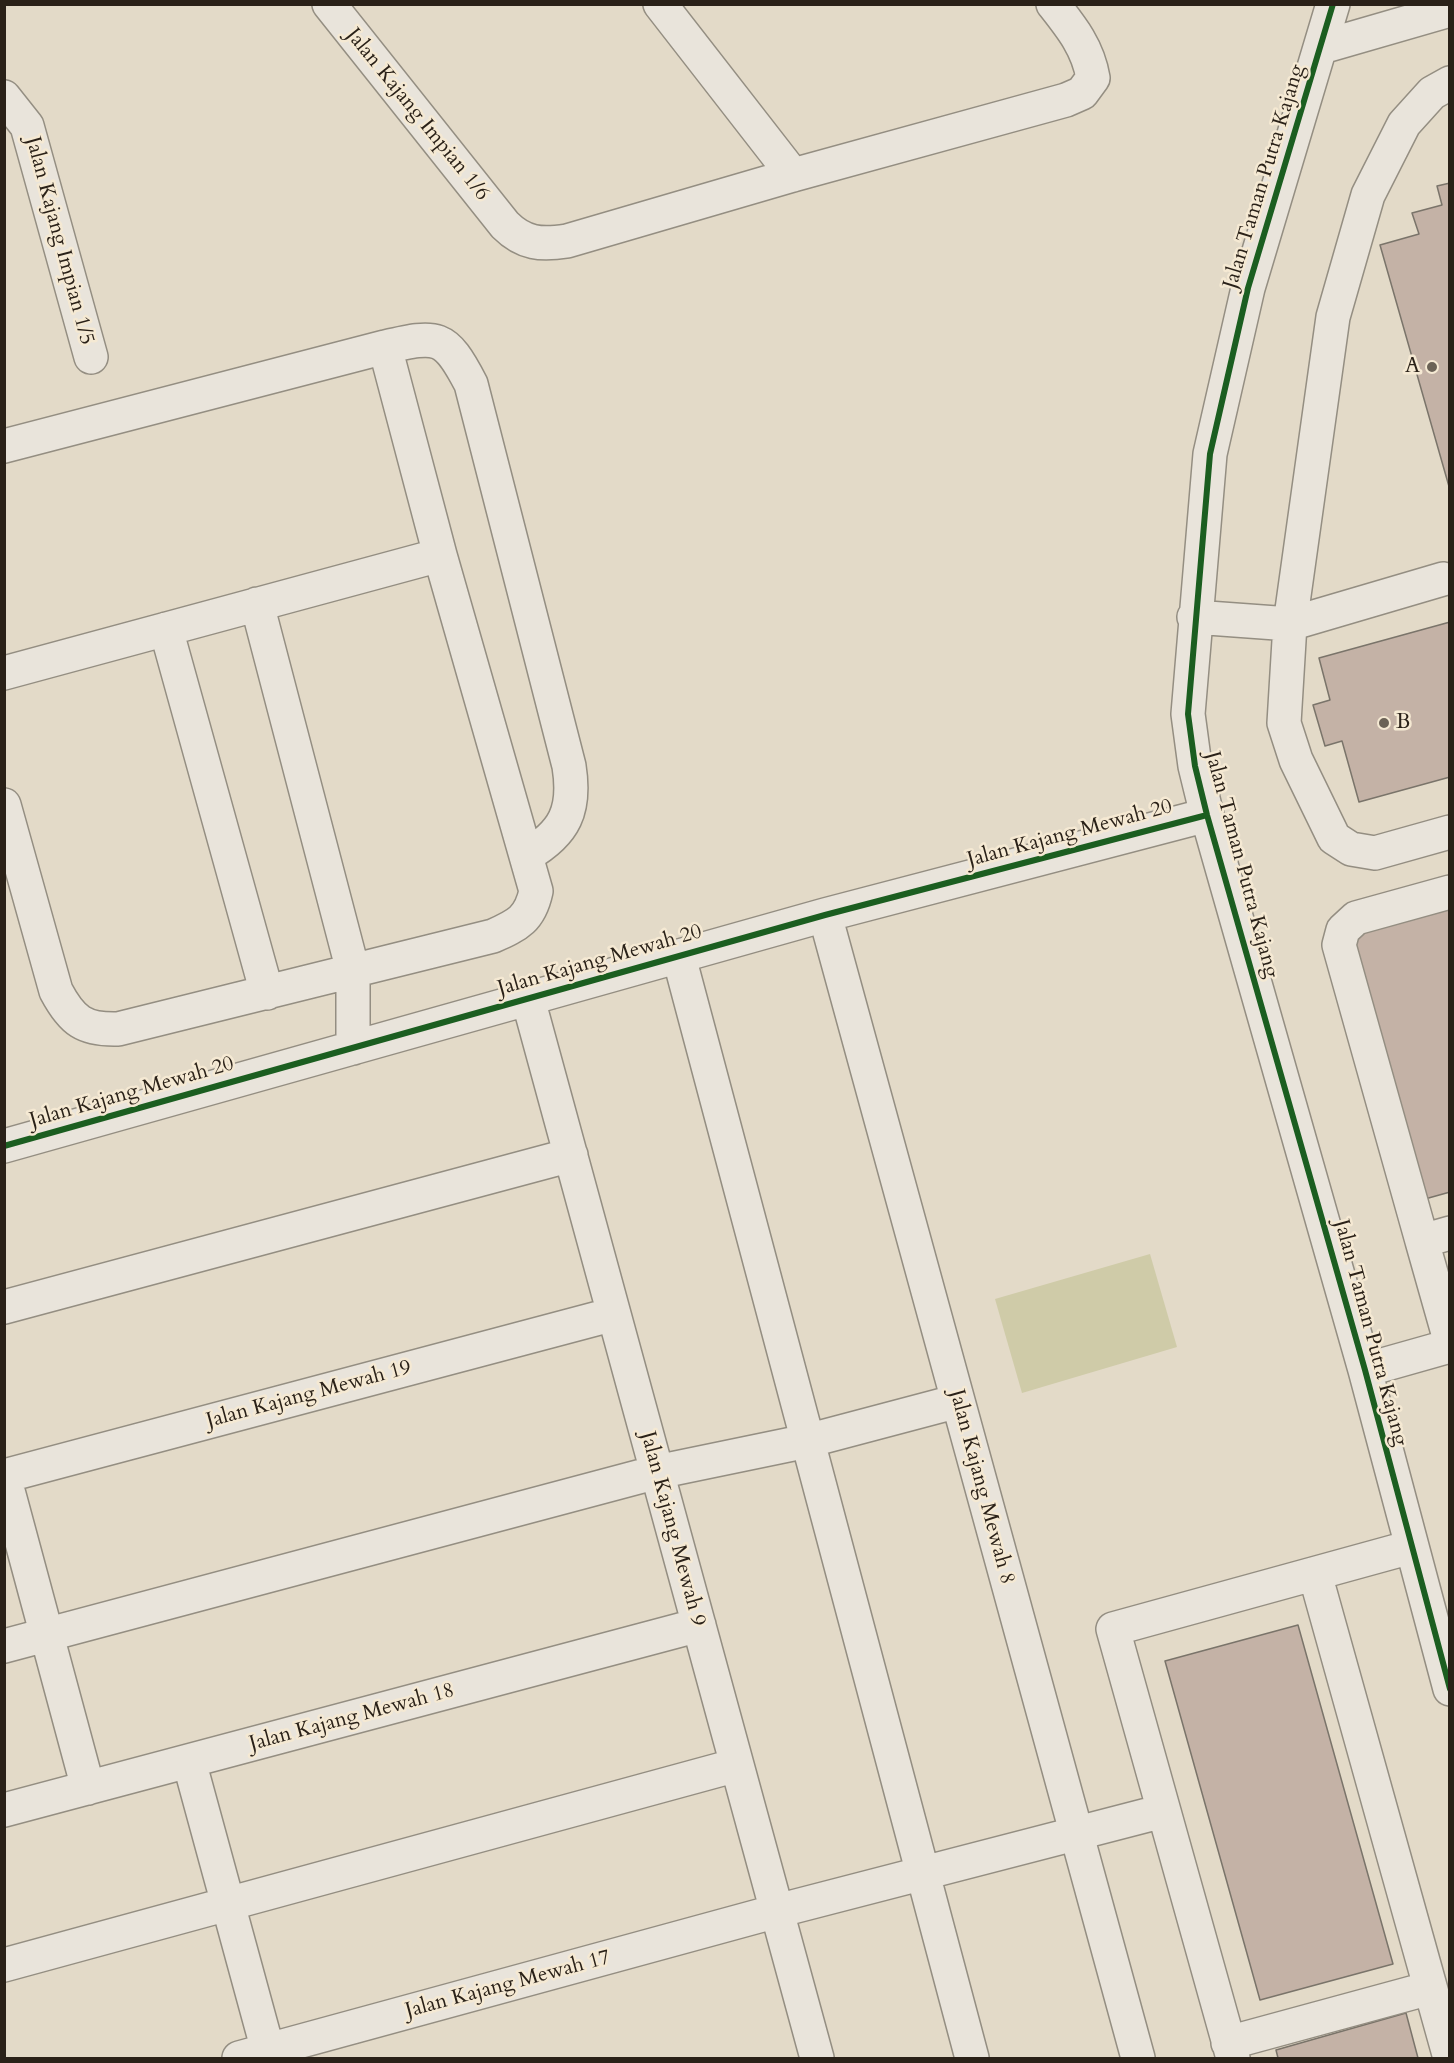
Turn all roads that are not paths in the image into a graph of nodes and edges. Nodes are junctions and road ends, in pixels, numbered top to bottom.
1 (329, 4) edge
2 (660, 4) edge
3 (1053, 4) edge
4 (1333, 4) edge
5 (1449, 10) edge
6 (1322, 47) junction
7 (1449, 83) edge
8 (4, 97) edge
9 (793, 175) junction
10 (385, 347) junction
11 (91, 357) dead end
12 (4, 446) edge
13 (440, 555) junction
14 (1443, 579) dead end
15 (257, 604) junction
16 (1194, 617) junction
17 (1290, 624) junction
18 (166, 629) junction
19 (4, 673) edge
20 (4, 805) edge
21 (1207, 815) junction
22 (1449, 832) edge
23 (527, 855) junction
24 (1449, 892) edge
25 (825, 915) junction
26 (679, 957) junction
27 (353, 971) junction
28 (267, 993) junction
29 (528, 999) junction
30 (353, 1048) junction
31 (4, 1146) edge
32 (571, 1155) junction
33 (1436, 1237) edge
34 (4, 1307) edge
35 (614, 1314) junction
36 (1449, 1340) edge
37 (1449, 1346) edge
38 (1365, 1370) junction
39 (958, 1401) junction
40 (807, 1441) junction
41 (657, 1472) junction
42 (4, 1476) edge
43 (1411, 1547) junction
44 (1315, 1574) junction
45 (699, 1625) junction
46 (47, 1635) junction
47 (4, 1646) edge
48 (1449, 1689) edge
49 (189, 1761) junction
50 (737, 1765) junction
51 (88, 1788) junction
52 (4, 1810) edge
53 (1164, 1810) junction
54 (1076, 1833) junction
55 (922, 1874) junction
56 (228, 1904) junction
57 (777, 1911) junction
58 (4, 1965) edge
59 (1430, 1988) junction
60 (1230, 2051) edge
61 (259, 2056) edge
62 (817, 2058) edge
63 (972, 2058) edge
64 (1138, 2058) edge
65 (1449, 2058) edge

1 - 9 street, Jalan Kajang Impian 1/6
2 - 9 street
3 - 9 street, Jalan Kajang Impian 1/6
4 - 6 street, Jalan Taman Putra Kajang
5 - 6 street
6 - 16 street, Jalan Taman Putra Kajang
7 - 17 street
8 - 11 street, Jalan Kajang Impian 1/5
10 - 12 street
10 - 13 street
10 - 23 street
13 - 15 street
13 - 23 street
14 - 17 street
15 - 18 street
15 - 27 street
16 - 17 street
16 - 21 street, Jalan Taman Putra Kajang
17 - 22 street
18 - 19 street
18 - 28 street
20 - 28 street
21 - 25 street, Jalan Kajang Mewah 20
21 - 38 street, Jalan Taman Putra Kajang
23 - 27 street
24 - 33 street
25 - 26 street, Jalan Kajang Mewah 20
25 - 39 street, Jalan Kajang Mewah 8
26 - 29 street, Jalan Kajang Mewah 20
26 - 40 street
27 - 28 street
27 - 30 street
29 - 30 street, Jalan Kajang Mewah 20
29 - 32 street, Jalan Kajang Mewah 9
30 - 31 street, Jalan Kajang Mewah 20
32 - 34 street
32 - 35 street, Jalan Kajang Mewah 9
33 - 36 street
35 - 41 street, Jalan Kajang Mewah 9
35 - 42 street, Jalan Kajang Mewah 19
37 - 38 street
38 - 43 street, Jalan Taman Putra Kajang
39 - 40 street
39 - 54 street, Jalan Kajang Mewah 8
40 - 41 street
40 - 55 street
41 - 45 street, Jalan Kajang Mewah 9
41 - 46 street
42 - 46 street
43 - 44 street
43 - 48 street, Jalan Taman Putra Kajang
44 - 53 street
44 - 59 street
45 - 49 street, Jalan Kajang Mewah 18
45 - 50 street, Jalan Kajang Mewah 9
46 - 47 street
46 - 51 street
49 - 51 street, Jalan Kajang Mewah 18
49 - 56 street
50 - 56 street
50 - 57 street, Jalan Kajang Mewah 9
51 - 52 street, Jalan Kajang Mewah 18
53 - 54 street, Jalan Kajang Mewah 17
53 - 60 street
54 - 55 street, Jalan Kajang Mewah 17
54 - 64 street, Jalan Kajang Mewah 8
55 - 57 street, Jalan Kajang Mewah 17
55 - 63 street
56 - 58 street
56 - 61 street
57 - 61 street, Jalan Kajang Mewah 17
57 - 62 street, Jalan Kajang Mewah 9
59 - 60 street
59 - 65 street

